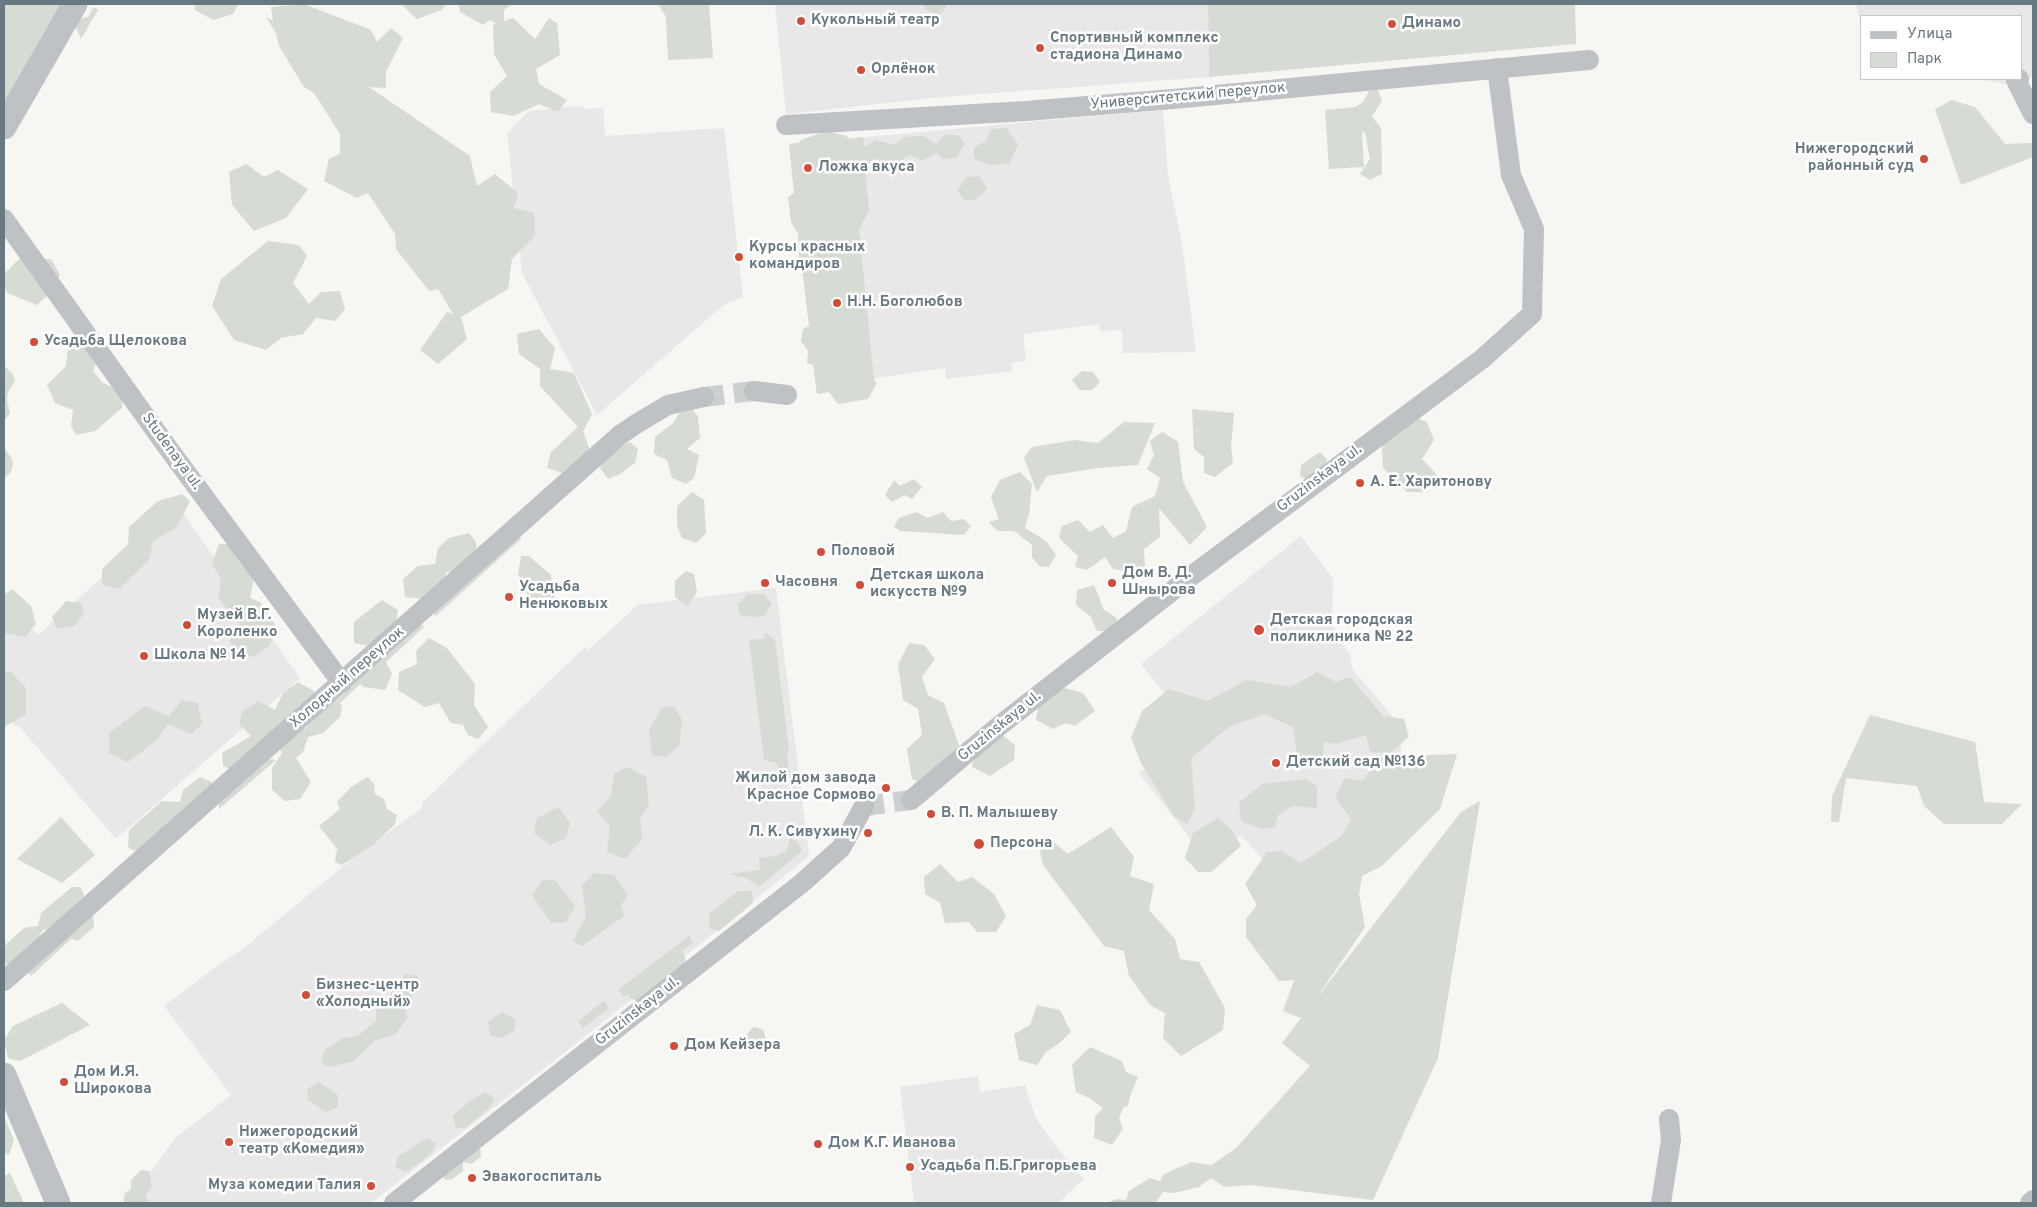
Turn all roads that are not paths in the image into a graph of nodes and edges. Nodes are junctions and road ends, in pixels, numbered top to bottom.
1 (76, 4) edge
2 (1589, 60) dead end
3 (1497, 68) junction
4 (2022, 78) edge
5 (2033, 114) edge
6 (786, 125) dead end
7 (4, 127) edge
8 (4, 219) edge
9 (754, 391) tunnel mouth
10 (787, 394) dead end
11 (704, 397) tunnel mouth
12 (342, 683) junction
13 (911, 800) tunnel mouth
14 (864, 806) dead end
15 (4, 981) edge
16 (4, 1075) edge
17 (1669, 1119) dead end
18 (2033, 1200) edge
19 (58, 1203) edge
20 (394, 1203) edge
21 (1661, 1203) edge
22 (2030, 1203) edge

1 - 7 street
2 - 3 street, Университетский переулок
3 - 6 street, Университетский переулок
3 - 13 street, Gruzinskaya ul.
4 - 5 street
8 - 12 street, Studenaya ul.
9 - 10 street
11 - 12 street, Холодный переулок
12 - 15 street, Холодный переулок
14 - 20 street, Gruzinskaya ul.
16 - 19 street
17 - 21 street
18 - 22 street

